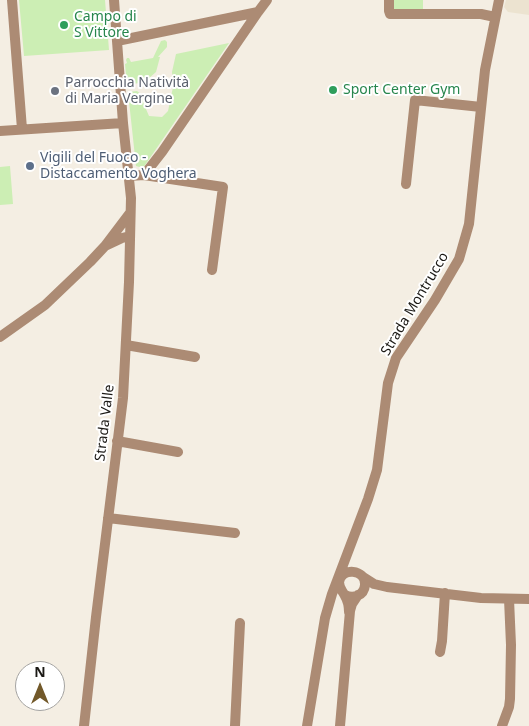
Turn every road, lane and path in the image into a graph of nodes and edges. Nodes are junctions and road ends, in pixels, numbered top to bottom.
1 (12, 0) edge
2 (114, 0) edge
3 (267, 0) edge
4 (389, 0) edge
5 (499, 0) edge
6 (258, 12) junction
7 (495, 16) junction
8 (118, 41) junction
9 (481, 107) junction
10 (123, 123) junction
11 (22, 129) junction
12 (0, 131) edge
13 (144, 175) junction
14 (129, 176) junction
15 (406, 184) dead end
16 (130, 213) junction
17 (130, 236) junction
18 (105, 246) junction
19 (212, 270) dead end
20 (0, 337) edge
21 (126, 345) junction
22 (195, 357) dead end
23 (117, 441) junction
24 (178, 452) dead end
25 (108, 518) junction
26 (236, 533) dead end
27 (363, 577) junction
28 (342, 581) junction
29 (387, 587) junction
30 (360, 594) junction
31 (445, 594) junction
32 (509, 599) junction
33 (529, 599) edge
34 (349, 615) junction
35 (240, 623) dead end
36 (440, 652) dead end
37 (84, 726) edge
38 (235, 726) edge
39 (307, 726) edge
40 (340, 726) edge
41 (502, 726) edge

1 - 11 street
2 - 8 street, Strada Valle
3 - 6 street
4 - 7 street
5 - 7 street, Strada Montrucco
6 - 8 street
6 - 13 street
7 - 9 street, Strada Montrucco
8 - 10 street, Strada Valle
9 - 15 street
9 - 28 street, Strada Montrucco
10 - 11 street
10 - 14 street, Strada Valle
11 - 12 street
13 - 14 street
13 - 19 street
14 - 16 street, Strada Valle
16 - 17 street, Strada Valle
16 - 18 street
17 - 18 street
17 - 21 street, Strada Valle
18 - 20 street
21 - 22 street
21 - 23 street, Strada Valle
23 - 24 street
23 - 25 street, Strada Valle
25 - 26 street
25 - 37 street, Strada Valle
27 - 28 street
27 - 29 street
27 - 30 street, Strada Montrucco
28 - 30 street
28 - 34 street, Strada Montrucco
28 - 39 street
29 - 30 street
29 - 31 street
30 - 34 street, Strada Montrucco
31 - 32 street
31 - 36 street
32 - 33 street
32 - 41 street
34 - 40 street, Strada Montrucco
35 - 38 street

